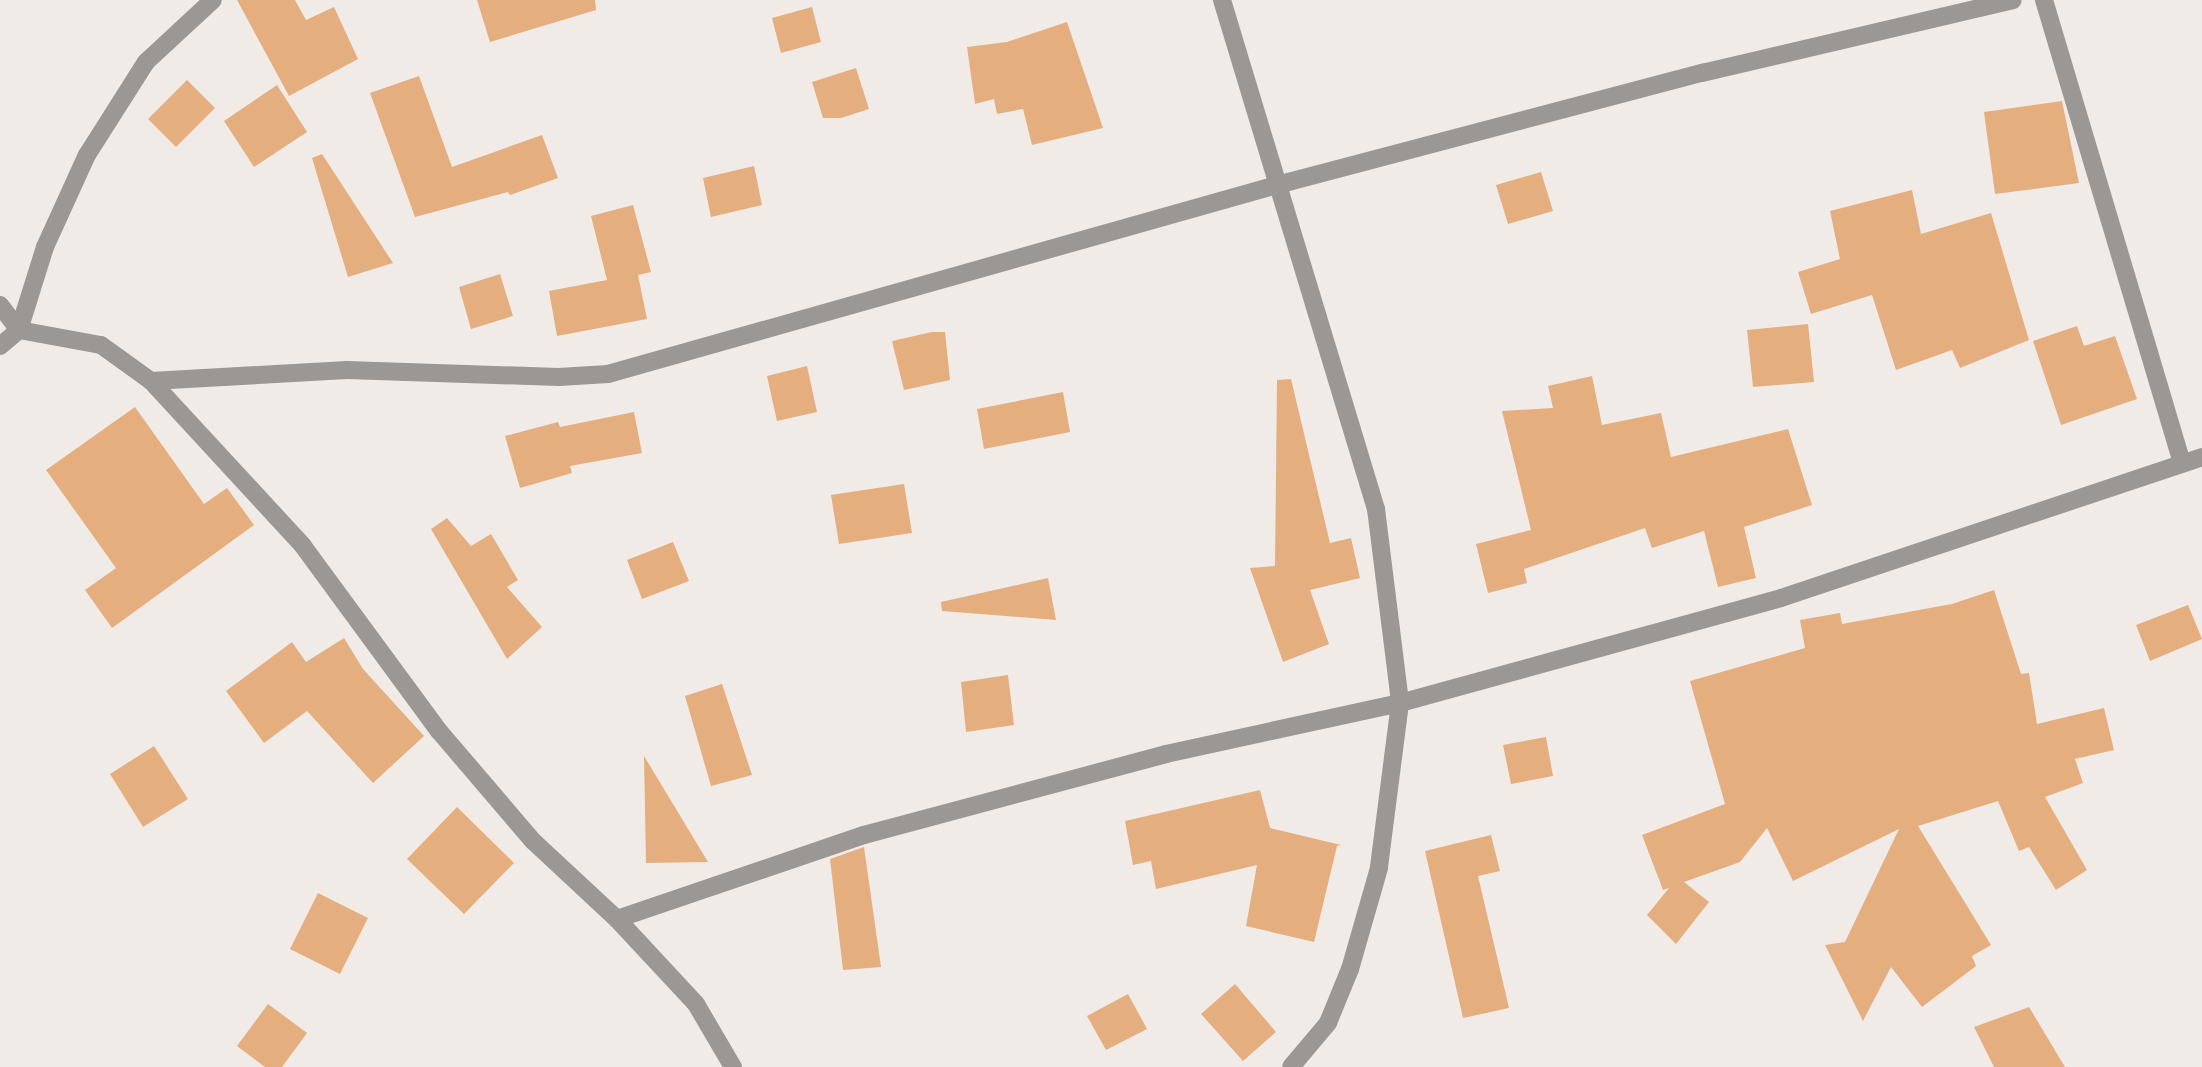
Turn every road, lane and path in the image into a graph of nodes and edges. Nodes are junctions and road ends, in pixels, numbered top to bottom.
1 (213, 0) edge
2 (1222, 0) edge
3 (2013, 0) edge
4 (2044, 0) edge
5 (1277, 185) junction
6 (0, 305) edge
7 (19, 330) junction
8 (0, 346) edge
9 (151, 381) junction
10 (2202, 457) edge
11 (2181, 461) junction
12 (1400, 703) junction
13 (617, 919) junction
14 (733, 1067) edge
15 (1291, 1067) edge

1 - 7 street
2 - 5 street
3 - 5 street
4 - 11 street
5 - 9 street
5 - 12 street
6 - 7 street
7 - 8 street
7 - 9 street
9 - 13 street
10 - 11 street
11 - 12 street
12 - 13 street
12 - 15 street
13 - 14 street

